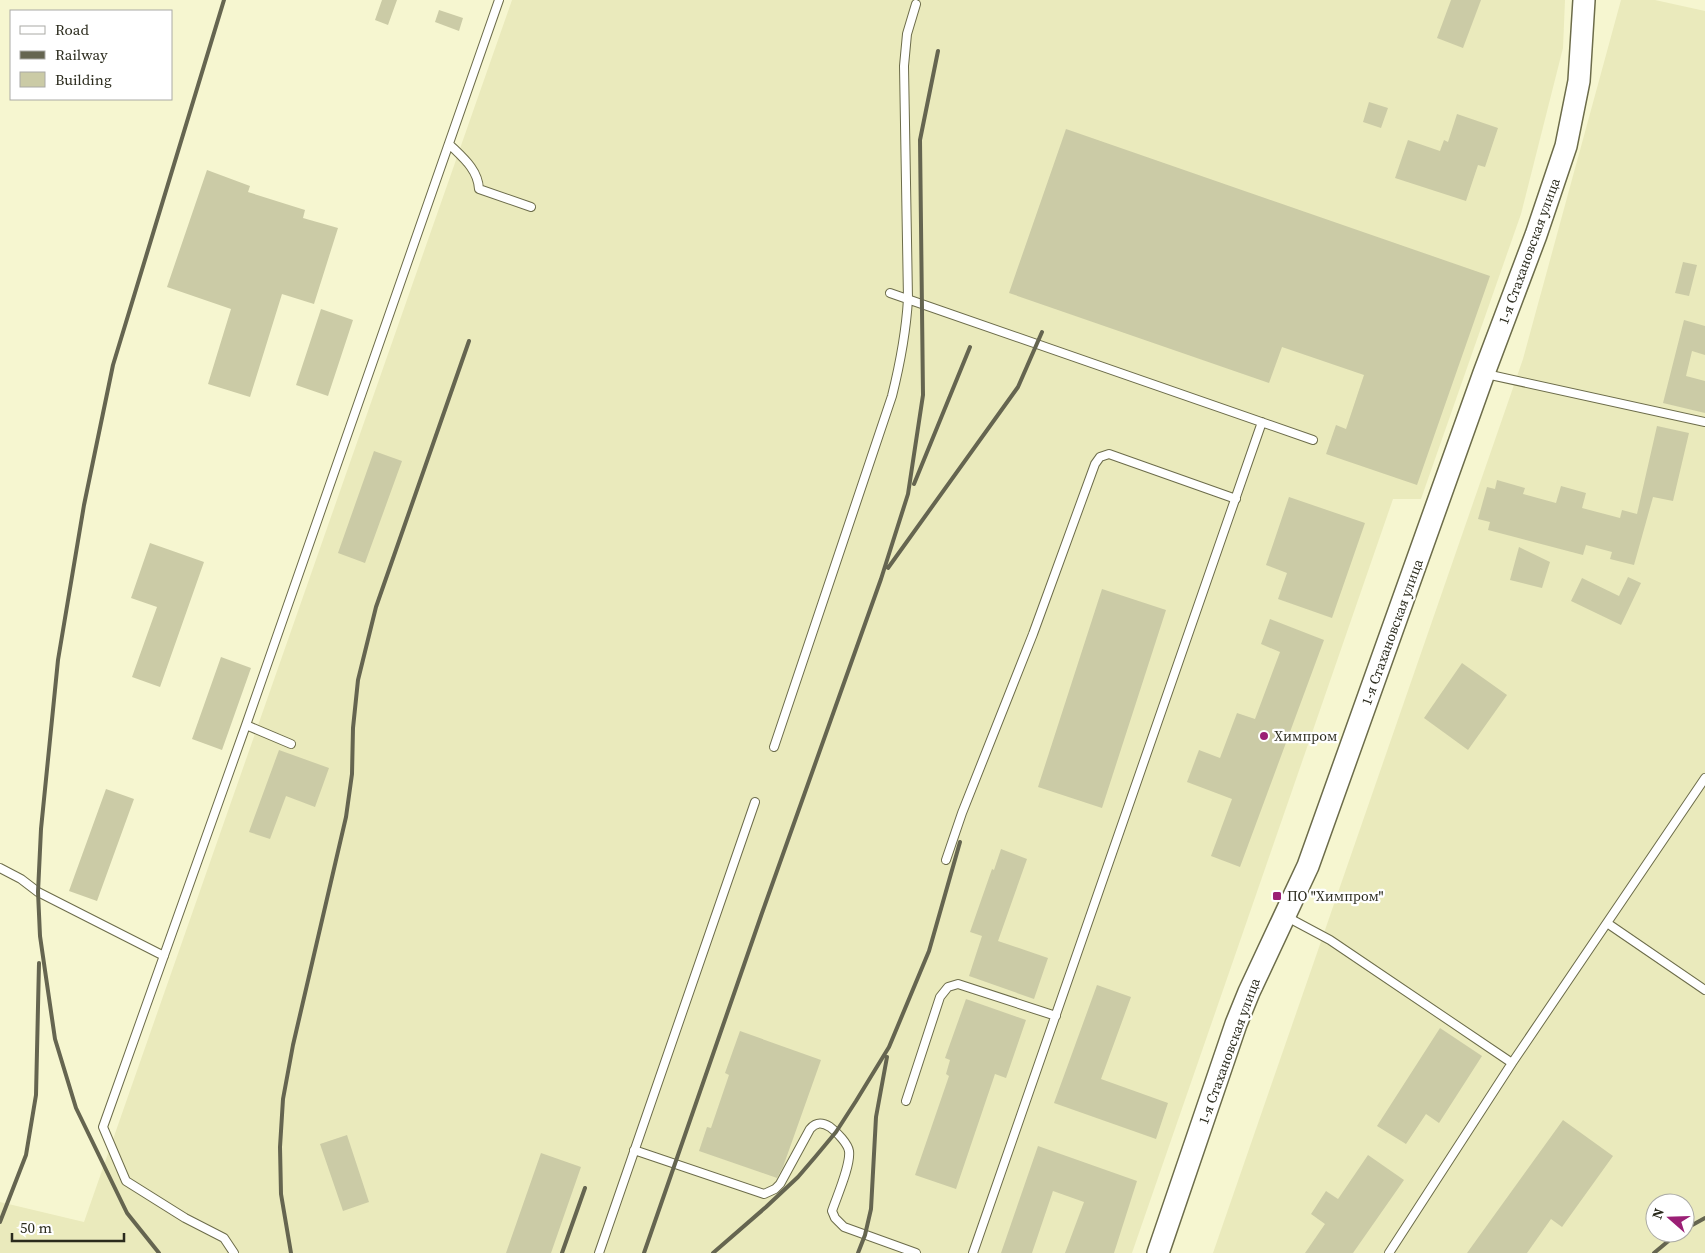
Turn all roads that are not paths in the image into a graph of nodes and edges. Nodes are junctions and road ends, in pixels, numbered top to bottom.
1 (1584, 0) edge
2 (496, 1) edge
3 (916, 4) dead end
4 (449, 144) junction
5 (531, 207) dead end
6 (890, 294) dead end
7 (908, 299) junction
8 (1484, 373) junction
9 (1262, 422) junction
10 (1705, 422) edge
11 (1313, 440) dead end
12 (1236, 499) junction
13 (246, 726) junction
14 (291, 744) dead end
15 (774, 746) dead end
16 (1705, 778) edge
17 (755, 802) dead end
18 (946, 860) dead end
19 (0, 868) edge
20 (1286, 916) junction
21 (1607, 923) junction
22 (164, 956) junction
23 (1705, 990) edge
24 (1056, 1016) junction
25 (1512, 1063) junction
26 (906, 1101) dead end
27 (634, 1150) junction
28 (234, 1253) edge
29 (599, 1253) edge
30 (916, 1253) edge
31 (973, 1253) edge
32 (1158, 1253) edge
33 (1389, 1253) edge

1 - 8 main road, 1-я Стахановская улица
2 - 4 lane
3 - 7 lane
4 - 5 lane
4 - 13 lane
6 - 7 lane
7 - 9 lane
7 - 15 lane
8 - 10 lane
8 - 20 main road, 1-я Стахановская улица
9 - 11 lane
9 - 12 lane
12 - 18 lane
12 - 24 lane
13 - 14 lane
13 - 22 lane
16 - 21 lane
17 - 27 lane
19 - 22 lane
20 - 25 lane
20 - 32 main road, 1-я Стахановская улица
21 - 23 lane
21 - 25 lane
22 - 28 lane
24 - 26 lane
24 - 31 lane
25 - 33 lane
27 - 29 lane
27 - 30 lane

